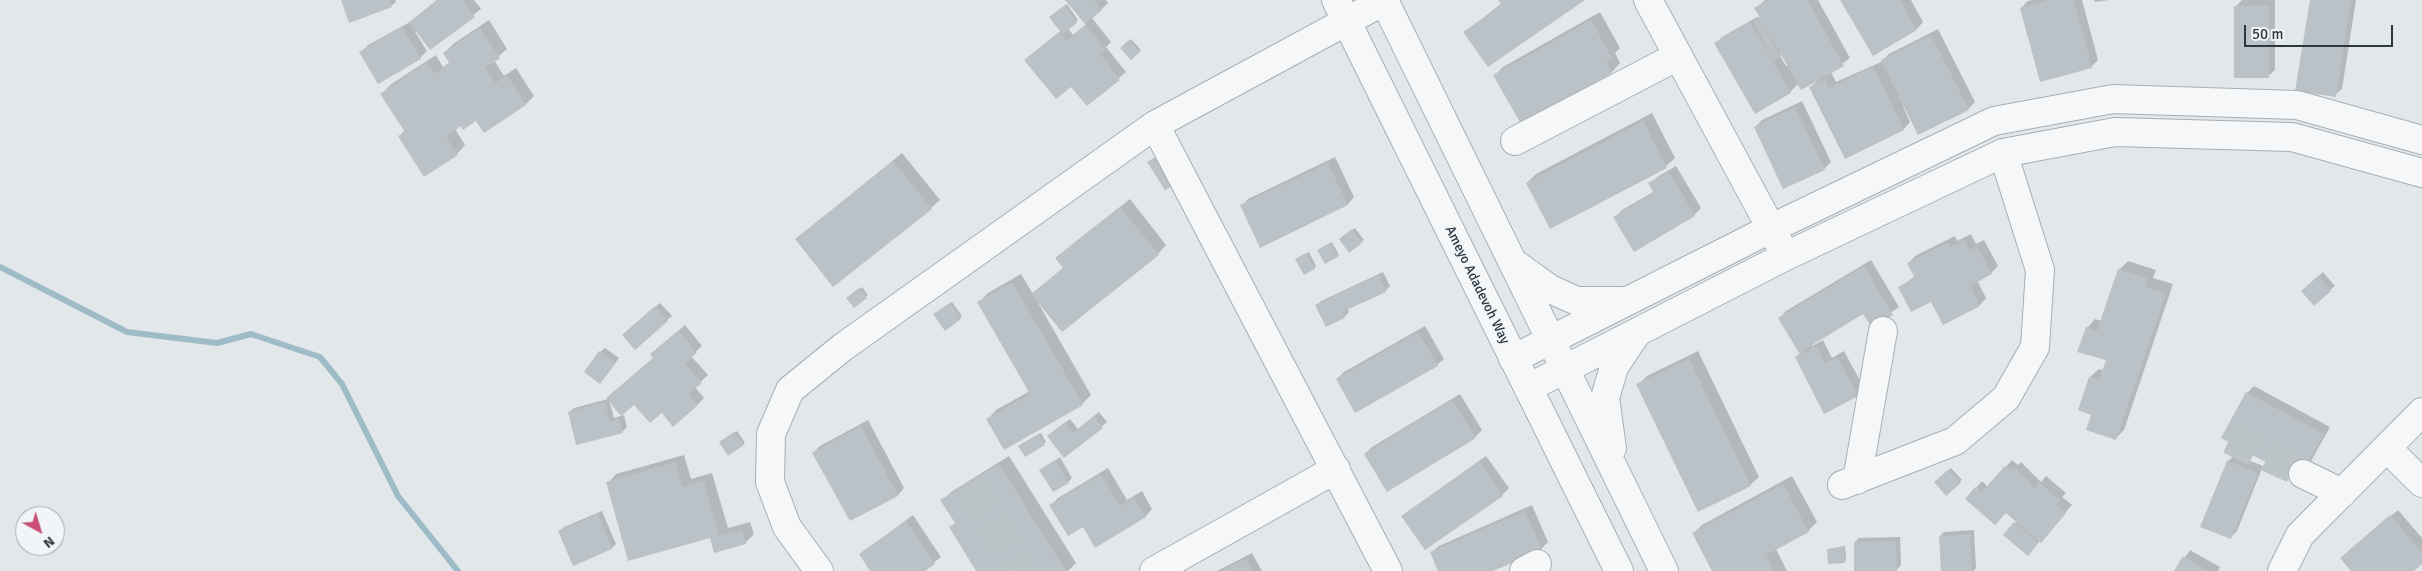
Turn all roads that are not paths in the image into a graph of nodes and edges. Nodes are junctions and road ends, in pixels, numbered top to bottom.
1 (1384, 0) edge
2 (1648, 0) edge
3 (1341, 11) edge
4 (1678, 56) junction
5 (1155, 125) junction
6 (2422, 140) edge
7 (1515, 141) dead end
8 (2003, 153) junction
9 (2422, 173) edge
10 (1772, 228) junction
11 (1786, 256) junction
12 (1512, 261) junction
13 (1626, 302) junction
14 (1883, 331) dead end
15 (1638, 332) junction
16 (1550, 340) junction
17 (1513, 358) junction
18 (1565, 369) junction
19 (1528, 388) junction
20 (2422, 412) edge
21 (2387, 448) junction
22 (1336, 469) junction
23 (1615, 472) junction
24 (2303, 474) tunnel mouth
25 (2422, 483) edge
26 (2342, 493) junction
27 (819, 571) edge
28 (1154, 571) edge
29 (1388, 571) edge
30 (1618, 571) edge
31 (1664, 571) edge
32 (2282, 571) edge

1 - 3 street
1 - 12 street
2 - 4 street
3 - 5 street
3 - 17 street, Ameyo Adadevoh Way
4 - 7 street
4 - 10 street
5 - 22 street
5 - 27 street
6 - 10 street
8 - 9 street
8 - 11 street
8 - 14 street
10 - 11 street
10 - 13 street
11 - 15 street
12 - 13 street
12 - 16 street
13 - 16 street
15 - 18 street
15 - 23 street
16 - 17 street
16 - 18 street
17 - 19 street, Ameyo Adadevoh Way
18 - 19 street
18 - 23 street
19 - 30 street, Ameyo Adadevoh Way
20 - 21 street
21 - 25 street
21 - 26 street
22 - 28 street
22 - 29 street
23 - 31 street
24 - 26 street
26 - 32 street

